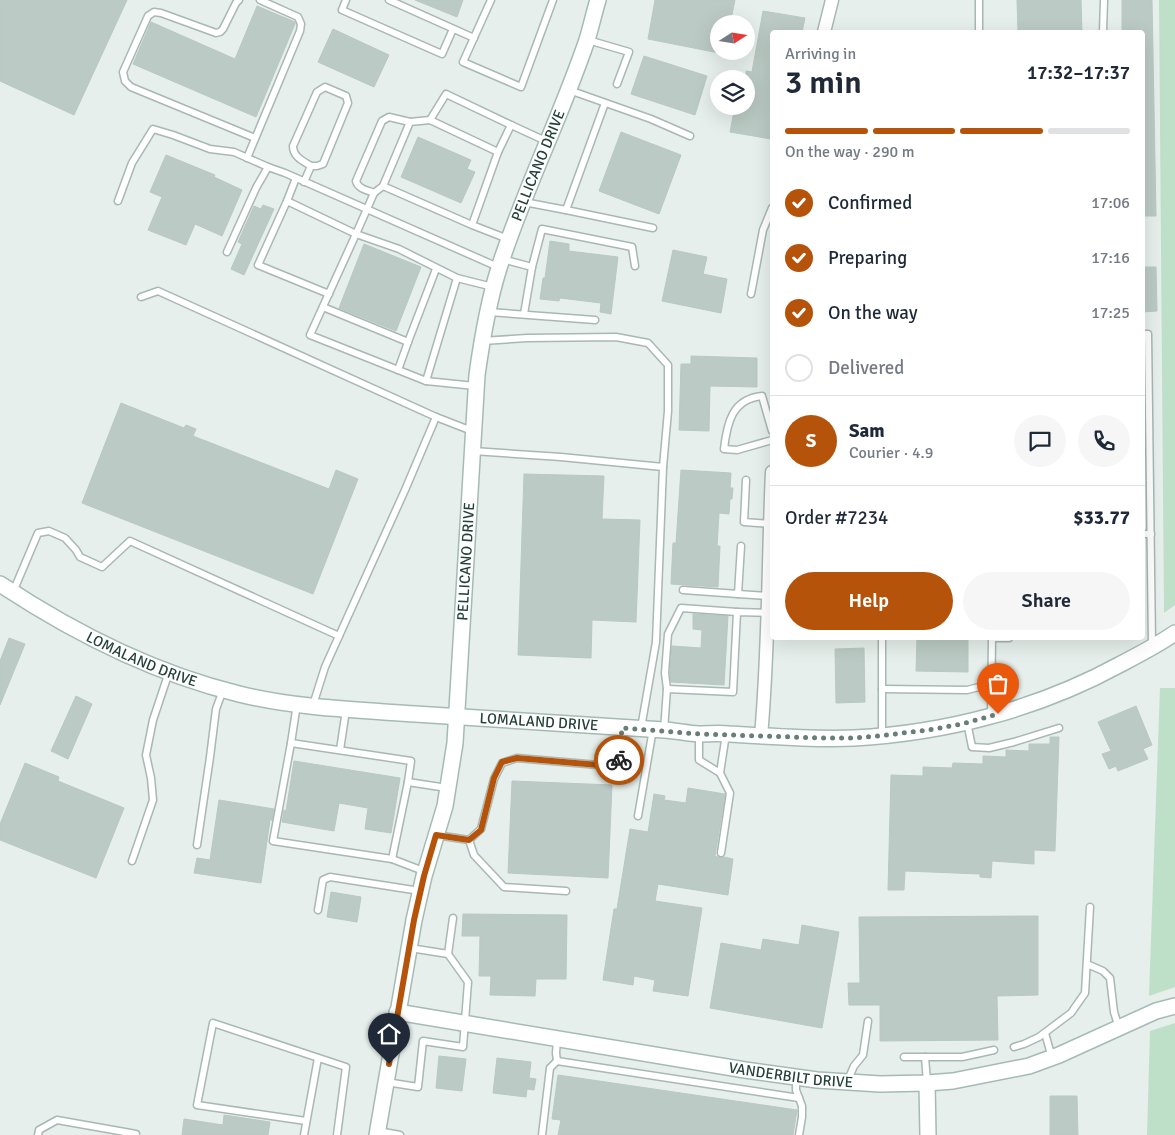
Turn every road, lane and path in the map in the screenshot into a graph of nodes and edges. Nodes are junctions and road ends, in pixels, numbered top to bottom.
1 (239, 0) edge
2 (260, 0) edge
3 (346, 0) edge
4 (388, 0) edge
5 (491, 0) edge
6 (553, 0) edge
7 (598, 0) edge
8 (832, 0) edge
9 (979, 0) edge
10 (1104, 0) edge
11 (453, 29) junction
12 (824, 30) edge
13 (979, 30) edge
14 (1103, 30) edge
15 (474, 38) junction
16 (587, 40) junction
17 (617, 84) dead end
18 (569, 90) junction
19 (605, 103) junction
20 (430, 120) junction
21 (410, 122) junction
22 (511, 125) junction
23 (690, 136) dead end
24 (255, 138) junction
25 (548, 142) junction
26 (498, 152) junction
27 (247, 158) junction
28 (311, 166) junction
29 (268, 167) junction
30 (296, 178) junction
31 (304, 182) junction
32 (383, 186) junction
33 (374, 193) junction
34 (118, 201) dead end
35 (287, 201) junction
36 (524, 202) junction
37 (367, 210) junction
38 (566, 210) junction
39 (770, 212) edge
40 (472, 225) junction
41 (653, 228) dead end
42 (356, 234) junction
43 (509, 239) junction
44 (227, 252) dead end
45 (501, 264) junction
46 (635, 266) dead end
47 (532, 267) junction
48 (436, 268) junction
49 (457, 278) junction
50 (494, 287) junction
51 (329, 294) junction
52 (751, 294) dead end
53 (141, 297) dead end
54 (323, 307) junction
55 (488, 312) junction
56 (524, 314) junction
57 (595, 320) dead end
58 (1145, 334) edge
59 (482, 341) junction
60 (408, 342) junction
61 (398, 370) junction
62 (426, 381) junction
63 (477, 386) junction
64 (436, 417) junction
65 (770, 424) edge
66 (1146, 430) edge
67 (474, 431) junction
68 (770, 441) edge
69 (473, 451) junction
70 (663, 467) junction
71 (746, 480) dead end
72 (770, 524) edge
73 (1145, 534) edge
74 (1150, 534) junction
75 (741, 546) dead end
76 (770, 560) edge
77 (6, 588) edge
78 (683, 590) dead end
79 (738, 594) junction
80 (769, 596) junction
81 (737, 612) junction
82 (768, 613) junction
83 (1175, 633) edge
84 (339, 636) junction
85 (882, 640) edge
86 (992, 640) edge
87 (1152, 647) junction
88 (169, 672) junction
89 (991, 684) junction
90 (667, 689) junction
91 (882, 689) junction
92 (223, 690) junction
93 (297, 704) junction
94 (313, 706) junction
95 (346, 709) junction
96 (457, 716) junction
97 (991, 716) junction
98 (968, 722) junction
99 (622, 728) junction
100 (1059, 728) dead end
101 (653, 729) junction
102 (700, 734) junction
103 (726, 734) junction
104 (761, 736) junction
105 (882, 736) junction
106 (291, 744) junction
107 (340, 750) junction
108 (720, 773) junction
109 (408, 782) junction
110 (448, 788) junction
111 (638, 816) dead end
112 (436, 835) junction
113 (469, 840) junction
114 (197, 845) dead end
115 (721, 853) dead end
116 (392, 858) junction
117 (132, 861) dead end
118 (426, 872) junction
119 (421, 891) junction
120 (566, 891) dead end
121 (1090, 907) dead end
122 (318, 910) dead end
123 (453, 918) dead end
124 (409, 948) junction
125 (448, 954) junction
126 (1087, 964) junction
127 (1175, 1006) edge
128 (397, 1012) junction
129 (868, 1021) dead end
130 (465, 1024) junction
131 (1119, 1028) junction
132 (1045, 1032) junction
133 (557, 1039) junction
134 (1014, 1047) dead end
135 (994, 1050) dead end
136 (904, 1057) dead end
137 (925, 1057) junction
138 (318, 1058) junction
139 (1052, 1058) junction
140 (557, 1061) junction
141 (796, 1077) junction
142 (386, 1082) junction
143 (846, 1083) junction
144 (927, 1083) junction
145 (799, 1098) junction
146 (306, 1122) junction
147 (378, 1133) edge
148 (38, 1135) edge
149 (136, 1135) edge
150 (304, 1135) edge
151 (337, 1135) edge
152 (400, 1135) edge
153 (542, 1135) edge
154 (800, 1135) edge
155 (928, 1135) edge

1 - 24 lane
2 - 24 lane
3 - 11 lane
4 - 11 lane
5 - 15 lane
6 - 15 lane
7 - 16 street, PELLICANO DRIVE
8 - 12 street
9 - 13 lane
10 - 14 lane
11 - 15 lane
16 - 17 lane
16 - 18 street, PELLICANO DRIVE
18 - 19 lane
18 - 25 street, PELLICANO DRIVE
19 - 23 lane
19 - 38 lane
20 - 21 lane
20 - 22 lane
20 - 26 lane
21 - 32 lane
21 - 33 lane
22 - 25 lane
22 - 26 lane
24 - 27 lane
25 - 36 street, PELLICANO DRIVE
26 - 40 lane
27 - 29 lane
27 - 34 lane
28 - 28 lane
28 - 31 lane
29 - 30 lane
29 - 44 lane
30 - 31 lane
30 - 35 lane
31 - 37 lane
32 - 33 lane
32 - 40 lane
33 - 37 lane
35 - 42 lane
35 - 51 lane
36 - 38 lane
36 - 43 street, PELLICANO DRIVE
37 - 42 lane
37 - 45 lane
38 - 41 lane
39 - 52 lane
40 - 43 lane
42 - 48 lane
42 - 51 lane
43 - 45 street, PELLICANO DRIVE
45 - 47 lane
45 - 50 street, PELLICANO DRIVE
46 - 47 lane
47 - 56 lane
48 - 49 lane
48 - 60 lane
49 - 50 lane
49 - 62 lane
50 - 55 street, PELLICANO DRIVE
51 - 54 lane
53 - 64 lane
54 - 60 lane
54 - 61 lane
55 - 56 lane
55 - 59 street, PELLICANO DRIVE
56 - 57 lane
58 - 66 lane
59 - 63 street, PELLICANO DRIVE
59 - 70 lane
60 - 61 lane
61 - 62 lane
62 - 63 lane
63 - 67 street, PELLICANO DRIVE
64 - 67 lane
64 - 84 lane
65 - 68 lane
66 - 74 lane
67 - 69 street, PELLICANO DRIVE
69 - 70 lane
69 - 96 street, PELLICANO DRIVE
70 - 101 lane
71 - 72 lane
73 - 74 lane
74 - 87 lane
75 - 79 lane
76 - 80 street
77 - 84 lane
77 - 88 street, LOMALAND DRIVE
78 - 79 lane
79 - 80 lane
80 - 82 street
81 - 82 lane
81 - 90 lane
81 - 90 lane
82 - 104 street
83 - 87 street, LOMALAND DRIVE
84 - 94 lane
85 - 91 lane
86 - 89 lane
87 - 97 street, LOMALAND DRIVE
88 - 92 street, LOMALAND DRIVE
88 - 117 lane
89 - 91 lane
89 - 97 lane
90 - 101 lane
91 - 105 lane
92 - 93 street, LOMALAND DRIVE
92 - 114 lane
93 - 94 street, LOMALAND DRIVE
93 - 106 lane
94 - 95 street, LOMALAND DRIVE
95 - 96 street, LOMALAND DRIVE
95 - 107 lane
96 - 99 street, LOMALAND DRIVE
96 - 110 street, PELLICANO DRIVE
97 - 98 street, LOMALAND DRIVE
98 - 100 lane
98 - 105 street, LOMALAND DRIVE
99 - 101 street, LOMALAND DRIVE
99 - 113 lane
101 - 102 street, LOMALAND DRIVE
101 - 111 lane
102 - 103 street, LOMALAND DRIVE
102 - 108 lane
103 - 104 street, LOMALAND DRIVE
103 - 108 lane
104 - 105 street, LOMALAND DRIVE
106 - 107 lane
106 - 116 lane
107 - 109 lane
108 - 115 lane
109 - 110 lane
109 - 116 lane
110 - 112 street, PELLICANO DRIVE
112 - 113 lane
112 - 118 street, PELLICANO DRIVE
113 - 120 lane
116 - 118 lane
118 - 119 street, PELLICANO DRIVE
119 - 122 lane
119 - 124 street, PELLICANO DRIVE
121 - 126 lane
123 - 125 lane
124 - 125 lane
124 - 128 street, PELLICANO DRIVE
125 - 130 lane
126 - 131 lane
126 - 132 lane
127 - 131 street, VANDERBILT DRIVE
128 - 130 street, VANDERBILT DRIVE
128 - 142 street, PELLICANO DRIVE
129 - 143 lane
130 - 133 street, VANDERBILT DRIVE
130 - 142 lane
131 - 139 street, VANDERBILT DRIVE
132 - 134 lane
132 - 139 lane
133 - 140 lane
133 - 141 street, VANDERBILT DRIVE
135 - 137 lane
136 - 137 lane
137 - 144 lane
138 - 146 lane
138 - 146 lane
138 - 151 lane
139 - 144 street, VANDERBILT DRIVE
140 - 145 lane
140 - 153 lane
141 - 143 street, VANDERBILT DRIVE
141 - 145 lane
142 - 147 street, PELLICANO DRIVE
143 - 144 street, VANDERBILT DRIVE
144 - 155 street
145 - 154 lane
146 - 150 lane
147 - 152 lane
148 - 149 lane

